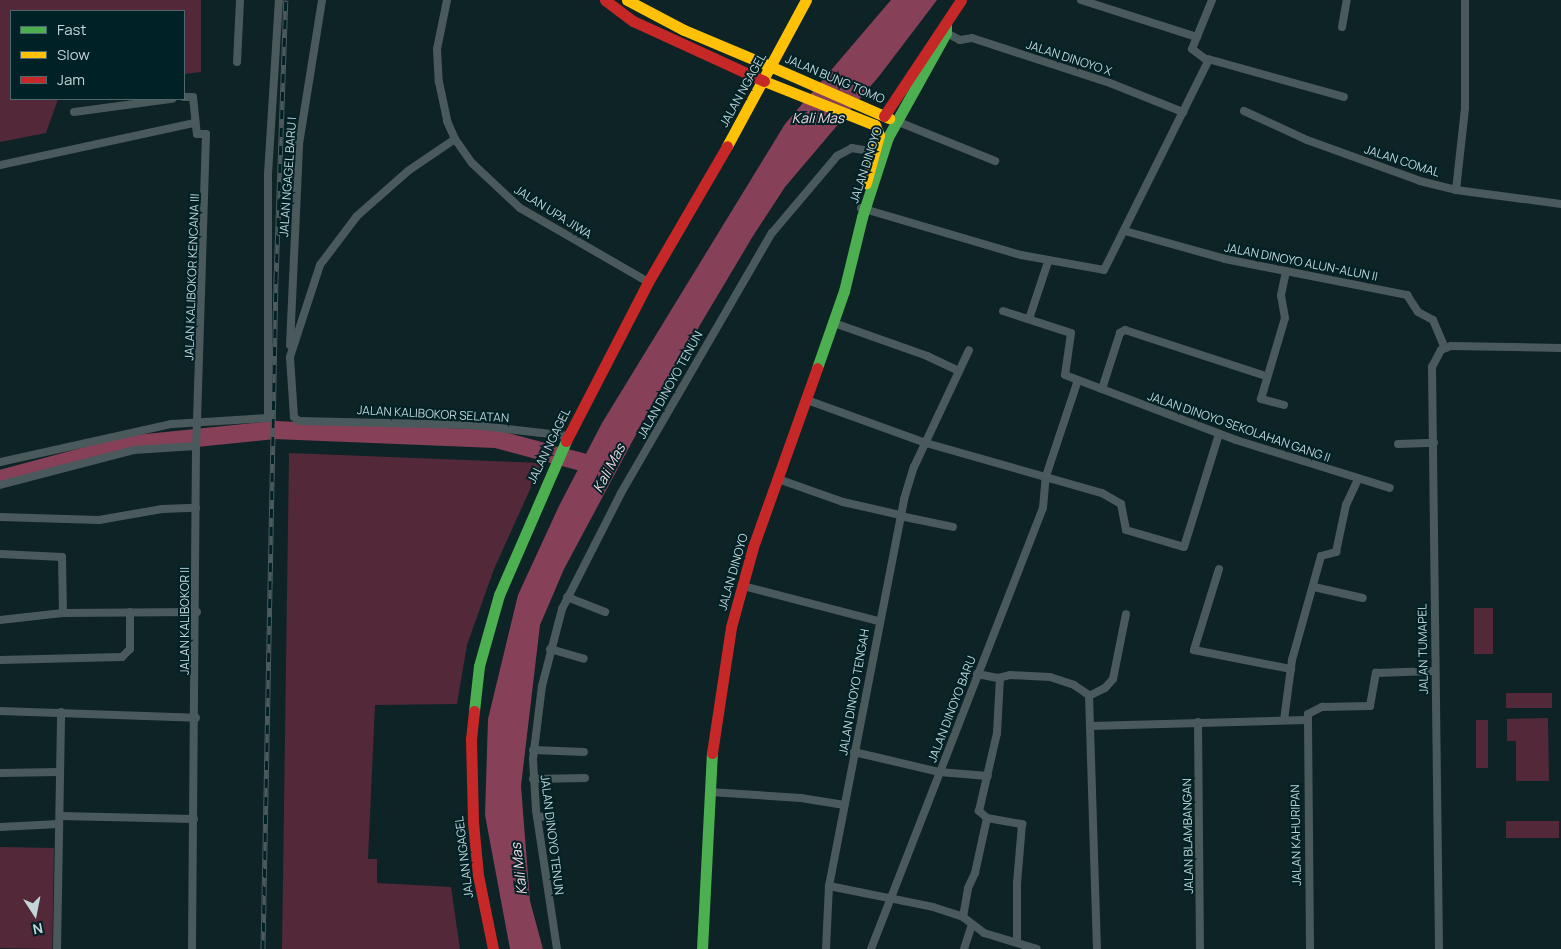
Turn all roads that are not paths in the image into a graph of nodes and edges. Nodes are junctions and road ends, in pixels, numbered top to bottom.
1 (240, 0) edge
2 (279, 0) edge
3 (322, 0) edge
4 (447, 0) edge
5 (605, 0) edge
6 (627, 0) edge
7 (806, 0) edge
8 (961, 0) edge
9 (1081, 0) edge
10 (1212, 0) edge
11 (1347, 0) edge
12 (1465, 0) edge
13 (1342, 27) dead end
14 (944, 29) junction
15 (1197, 37) junction
16 (1208, 59) junction
17 (237, 62) dead end
18 (772, 67) junction
19 (764, 81) junction
20 (185, 97) edge
21 (1344, 97) dead end
22 (164, 100) edge
23 (74, 112) dead end
24 (1183, 112) junction
25 (1244, 112) dead end
26 (875, 116) junction
27 (896, 121) junction
28 (195, 123) junction
29 (455, 139) junction
30 (875, 152) junction
31 (995, 161) dead end
32 (0, 165) edge
33 (1456, 190) junction
34 (1561, 204) edge
35 (863, 211) junction
36 (1125, 231) junction
37 (1048, 262) junction
38 (1286, 272) junction
39 (648, 282) junction
40 (1004, 311) dead end
41 (1029, 319) junction
42 (834, 322) junction
43 (1561, 348) edge
44 (1443, 349) junction
45 (969, 350) dead end
46 (290, 357) junction
47 (959, 371) junction
48 (1266, 376) junction
49 (1078, 380) junction
50 (1106, 390) junction
51 (807, 400) junction
52 (1284, 406) dead end
53 (296, 420) joint
54 (199, 422) junction
55 (1219, 434) junction
56 (196, 440) junction
57 (566, 440) junction
58 (926, 443) junction
59 (1398, 444) dead end
60 (1434, 444) junction
61 (0, 462) edge
62 (1046, 476) junction
63 (778, 479) junction
64 (1358, 479) junction
65 (0, 485) edge
66 (1390, 488) dead end
67 (196, 508) junction
68 (900, 516) junction
69 (0, 518) edge
70 (953, 527) dead end
71 (0, 554) edge
72 (1218, 569) dead end
73 (742, 586) junction
74 (1314, 587) junction
75 (567, 598) junction
76 (1363, 598) dead end
77 (130, 612) junction
78 (197, 612) junction
79 (604, 612) dead end
80 (63, 613) junction
81 (1126, 614) dead end
82 (0, 620) edge
83 (878, 621) junction
84 (550, 649) junction
85 (584, 659) dead end
86 (0, 660) edge
87 (1291, 669) junction
88 (1434, 670) junction
89 (978, 674) junction
90 (1000, 678) junction
91 (1089, 696) junction
92 (0, 711) edge
93 (62, 712) junction
94 (196, 718) junction
95 (1284, 720) junction
96 (1306, 720) junction
97 (1198, 722) junction
98 (1091, 726) junction
99 (533, 750) junction
100 (584, 752) dead end
101 (854, 752) junction
102 (58, 772) junction
103 (940, 772) junction
104 (0, 773) edge
105 (988, 776) junction
106 (585, 778) dead end
107 (533, 779) junction
108 (710, 792) junction
109 (844, 805) junction
110 (552, 816) dead end
111 (537, 817) junction
112 (987, 818) junction
113 (194, 819) junction
114 (59, 820) junction
115 (0, 827) edge
116 (829, 886) junction
117 (891, 898) junction
118 (963, 917) junction
119 (972, 924) junction
120 (1017, 941) junction
121 (57, 949) edge
122 (192, 949) edge
123 (492, 949) edge
124 (558, 949) edge
125 (702, 949) edge
126 (826, 949) edge
127 (871, 949) edge
128 (964, 949) edge
129 (1037, 949) edge
130 (1097, 949) edge
131 (1200, 949) edge
132 (1310, 949) edge
133 (1439, 949) edge

1 - 17 street
2 - 54 street
3 - 46 street, JALAN NGAGEL BARU I
4 - 29 street, JALAN UPA JIWA
5 - 19 main road, JALAN BUNG TOMO
6 - 18 main road, JALAN BUNG TOMO
7 - 18 main road, JALAN NGAGEL
8 - 14 main road
9 - 15 street
10 - 15 street
11 - 13 street
12 - 33 street
14 - 24 street, JALAN DINOYO X
14 - 26 main road
14 - 27 main road, JALAN DINOYO
15 - 16 street
16 - 21 street
16 - 24 street
18 - 19 main road, JALAN NGAGEL
18 - 26 main road, JALAN BUNG TOMO
19 - 26 main road, JALAN BUNG TOMO
19 - 39 main road, JALAN NGAGEL
20 - 28 street
22 - 23 street
24 - 36 street
25 - 33 street, JALAN COMAL
26 - 27 main road, JALAN BUNG TOMO
26 - 30 main road, JALAN DINOYO
27 - 31 street
27 - 35 main road, JALAN DINOYO
28 - 32 street
28 - 54 street, JALAN KALIBOKOR KENCANA III
29 - 39 street, JALAN UPA JIWA
29 - 46 street
30 - 35 main road, JALAN DINOYO
30 - 75 street, JALAN DINOYO TENUN
33 - 34 street, JALAN COMAL
35 - 37 street
35 - 42 main road, JALAN DINOYO
36 - 37 street
36 - 38 street, JALAN DINOYO ALUN-ALUN II
37 - 41 street
38 - 44 street, JALAN DINOYO ALUN-ALUN II
38 - 48 street
39 - 57 main road, JALAN NGAGEL
40 - 41 street
41 - 49 street
42 - 47 street
42 - 51 main road, JALAN DINOYO
43 - 44 street
44 - 60 street, JALAN TUMAPEL
45 - 47 street, JALAN DINOYO TENGAH
46 - 53 street, JALAN NGAGEL BARU I
47 - 58 street, JALAN DINOYO TENGAH
48 - 50 street
48 - 52 street
49 - 50 street, JALAN DINOYO SEKOLAHAN GANG II
49 - 62 street, JALAN DINOYO BARU
50 - 55 street, JALAN DINOYO SEKOLAHAN GANG II
51 - 58 street
51 - 63 main road, JALAN DINOYO
53 - 57 street, JALAN KALIBOKOR SELATAN
54 - 56 street, JALAN KALIBOKOR II
54 - 61 street
55 - 62 street
55 - 64 street, JALAN DINOYO SEKOLAHAN GANG II
56 - 65 street
56 - 67 street, JALAN KALIBOKOR II
57 - 123 main road, JALAN NGAGEL
58 - 62 street
58 - 68 street, JALAN DINOYO TENGAH
59 - 60 street
60 - 88 street, JALAN TUMAPEL
62 - 89 street, JALAN DINOYO BARU
63 - 68 street
63 - 73 main road, JALAN DINOYO
64 - 66 street, JALAN DINOYO SEKOLAHAN GANG II
64 - 74 street
67 - 69 street
67 - 78 street, JALAN KALIBOKOR II
68 - 70 street
68 - 83 street, JALAN DINOYO TENGAH
71 - 80 street
72 - 87 street
73 - 83 street
73 - 108 main road, JALAN DINOYO
74 - 76 street
74 - 87 street
75 - 79 street
75 - 84 street, JALAN DINOYO TENUN
77 - 78 street
77 - 80 street
77 - 86 street
78 - 94 street, JALAN KALIBOKOR II
80 - 82 street
81 - 91 street
83 - 101 street, JALAN DINOYO TENGAH
84 - 85 street
84 - 99 street, JALAN DINOYO TENUN
87 - 95 street
88 - 96 street
88 - 133 street, JALAN TUMAPEL
89 - 90 street
89 - 103 street, JALAN DINOYO BARU
90 - 91 street
90 - 105 street
91 - 98 street
92 - 93 street
93 - 94 street
93 - 102 street
94 - 113 street, JALAN KALIBOKOR II
95 - 96 street
95 - 97 street
96 - 132 street, JALAN KAHURIPAN
97 - 98 street
97 - 131 street, JALAN BLAMBANGAN
98 - 130 street
99 - 100 street
99 - 107 street, JALAN DINOYO TENUN
101 - 103 street
101 - 109 street, JALAN DINOYO TENGAH
102 - 104 street
102 - 114 street
103 - 105 street
103 - 117 street, JALAN DINOYO BARU
105 - 112 street
106 - 107 street
107 - 111 street, JALAN DINOYO TENUN
108 - 109 street
108 - 125 main road, JALAN DINOYO
109 - 116 street, JALAN DINOYO TENGAH
110 - 111 street
111 - 124 street, JALAN DINOYO TENUN
112 - 118 street
112 - 120 street
113 - 114 street
113 - 122 street, JALAN KALIBOKOR II
114 - 115 street
114 - 121 street
116 - 117 street
116 - 126 street, JALAN DINOYO TENGAH
117 - 118 street
117 - 127 street, JALAN DINOYO BARU
118 - 119 street
119 - 120 street
119 - 128 street
120 - 129 street

